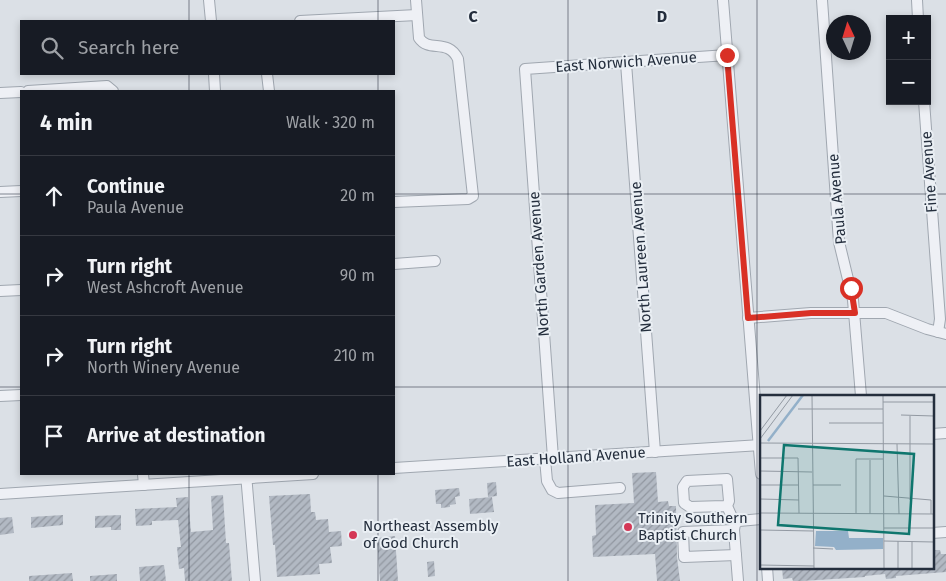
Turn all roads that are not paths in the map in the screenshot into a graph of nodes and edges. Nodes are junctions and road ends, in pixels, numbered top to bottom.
1 (209, 0) edge
2 (416, 0) edge
3 (723, 0) edge
4 (822, 0) edge
5 (917, 0) edge
6 (417, 15) junction
7 (918, 15) edge
8 (211, 20) edge
9 (320, 20) edge
10 (727, 55) junction
11 (626, 63) junction
12 (525, 69) joint
13 (214, 75) edge
14 (268, 75) edge
15 (43, 90) edge
16 (112, 90) edge
17 (215, 90) edge
18 (269, 90) edge
19 (20, 92) edge
20 (0, 93) edge
21 (924, 105) edge
22 (20, 191) edge
23 (0, 192) edge
24 (395, 202) edge
25 (435, 261) dead end
26 (395, 264) edge
27 (20, 290) edge
28 (0, 291) edge
29 (855, 313) junction
30 (748, 318) junction
31 (942, 333) edge
32 (20, 395) edge
33 (861, 395) edge
34 (0, 396) edge
35 (760, 445) edge
36 (655, 452) junction
37 (549, 458) junction
38 (395, 468) edge
39 (143, 475) edge
40 (280, 475) edge
41 (247, 476) edge
42 (144, 485) junction
43 (620, 488) dead end
44 (0, 494) edge
45 (724, 506) dead end
46 (760, 519) edge
47 (734, 527) junction
48 (736, 555) junction
49 (767, 568) edge
50 (255, 581) edge
51 (738, 581) edge
52 (768, 581) edge

1 - 8 street
2 - 6 street
3 - 10 street
4 - 29 street, Paula Avenue
5 - 7 street
6 - 9 street
6 - 24 street
10 - 11 street, East Norwich Avenue
10 - 30 street
11 - 12 street, East Norwich Avenue
11 - 36 street, North Laureen Avenue
12 - 37 street, North Garden Avenue
13 - 17 street
14 - 18 street
15 - 16 street
19 - 20 street
21 - 31 street, Fine Avenue
22 - 23 street
25 - 26 street
27 - 28 street
29 - 30 street
29 - 31 street
29 - 33 street, Paula Avenue
30 - 35 street
32 - 34 street
35 - 36 street, East Holland Avenue
36 - 37 street, East Holland Avenue
37 - 38 street, East Holland Avenue
37 - 43 street, North Garden Avenue
39 - 42 street
40 - 41 street
41 - 42 street
41 - 50 street
42 - 44 street
45 - 47 street
46 - 47 street
47 - 48 street
47 - 48 street
48 - 51 street
49 - 52 street

